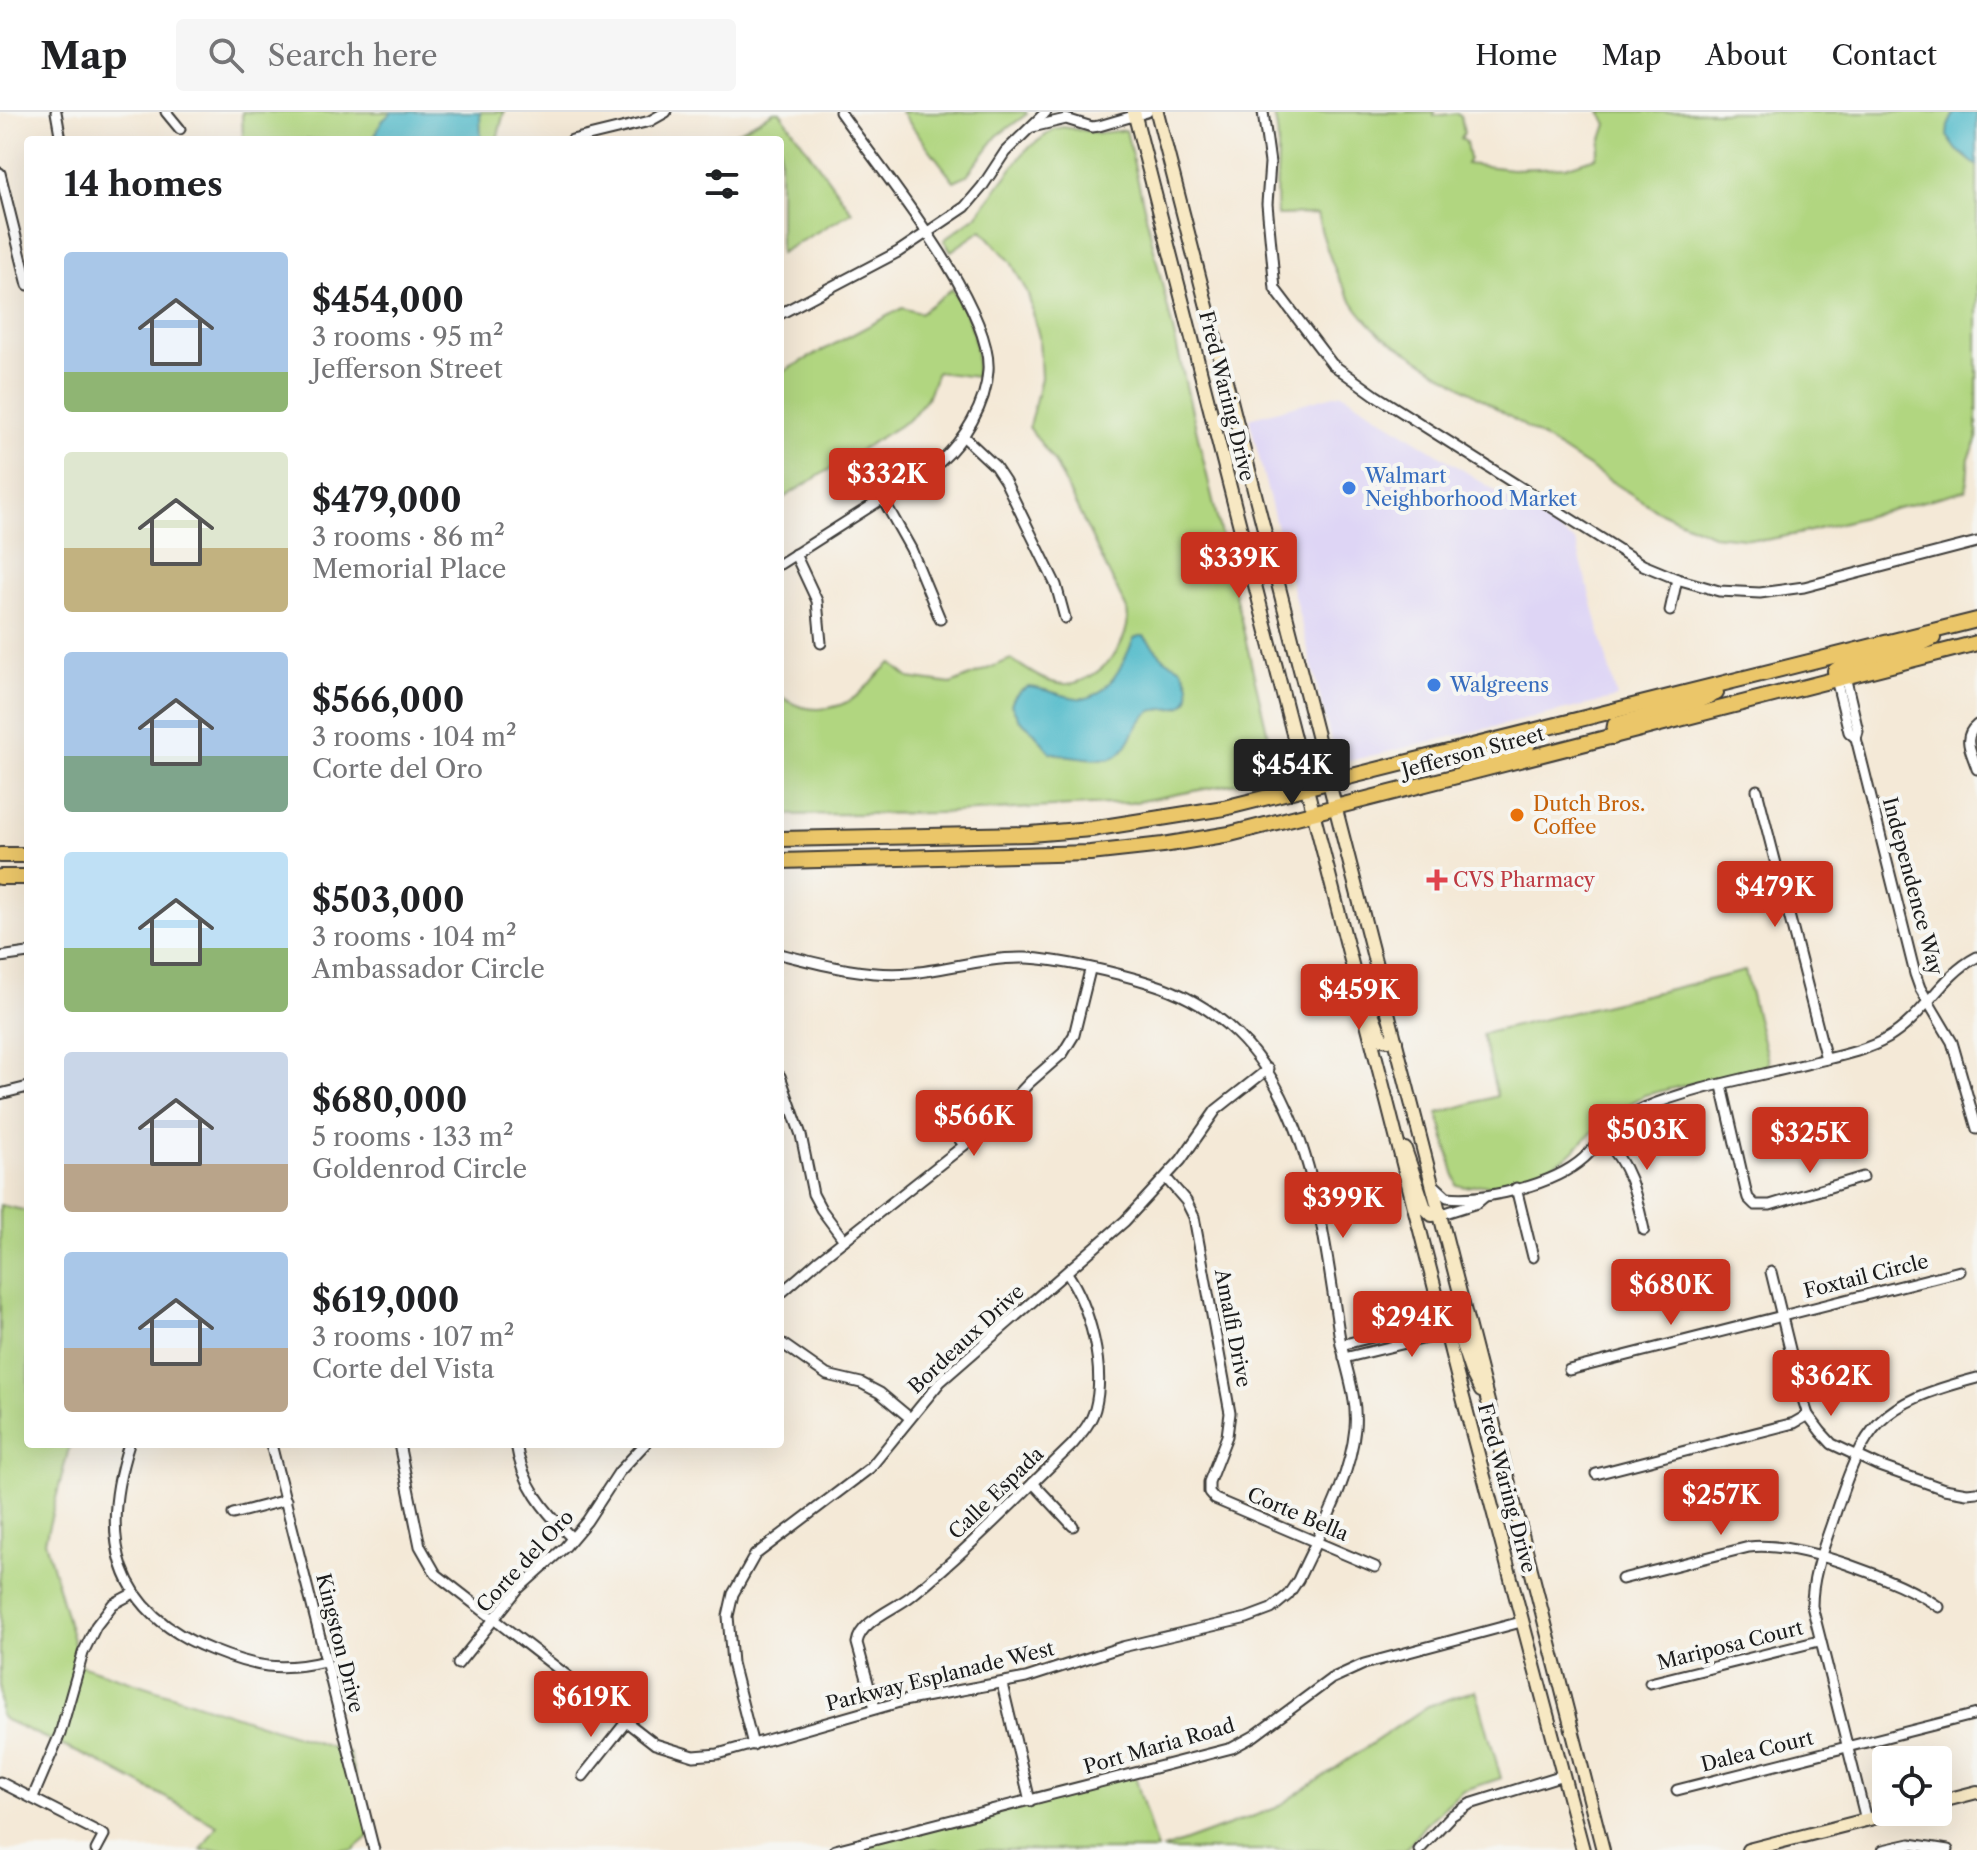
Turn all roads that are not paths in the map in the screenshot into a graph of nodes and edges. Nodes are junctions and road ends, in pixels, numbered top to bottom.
1 (56, 112) edge
2 (166, 112) edge
3 (666, 112) edge
4 (840, 112) edge
5 (1157, 112) edge
6 (1263, 112) edge
7 (1042, 113) edge
8 (1138, 113) edge
9 (1047, 125) junction
10 (1032, 127) junction
11 (180, 129) dead end
12 (60, 136) edge
13 (588, 136) edge
14 (0, 173) edge
15 (926, 233) junction
16 (24, 269) edge
17 (784, 312) edge
18 (963, 436) junction
19 (883, 499) junction
20 (1977, 542) edge
21 (795, 554) junction
22 (784, 561) edge
23 (1677, 579) junction
24 (1670, 611) dead end
25 (1065, 618) dead end
26 (940, 619) dead end
27 (1974, 621) edge
28 (821, 643) dead end
29 (1977, 643) edge
30 (1757, 676) junction
31 (1841, 678) junction
32 (1977, 725) edge
33 (1526, 734) junction
34 (1613, 737) junction
35 (1977, 769) edge
36 (1457, 777) junction
37 (1330, 783) junction
38 (1306, 789) junction
39 (1757, 790) dead end
40 (1336, 808) junction
41 (1312, 814) junction
42 (784, 839) edge
43 (0, 855) edge
44 (24, 855) edge
45 (784, 861) edge
46 (0, 877) edge
47 (24, 877) edge
48 (24, 954) edge
49 (784, 955) edge
50 (0, 957) edge
51 (1977, 957) edge
52 (1090, 970) junction
53 (1353, 972) junction
54 (1929, 1002) junction
55 (1396, 1041) junction
56 (1826, 1059) junction
57 (1268, 1069) junction
58 (1722, 1086) junction
59 (784, 1087) edge
60 (24, 1088) edge
61 (0, 1094) edge
62 (927, 1098) dead end
63 (1394, 1129) junction
64 (1977, 1129) edge
65 (1603, 1138) junction
66 (964, 1145) junction
67 (1863, 1177) dead end
68 (1166, 1178) junction
69 (1435, 1186) junction
70 (1516, 1188) junction
71 (1484, 1197) junction
72 (1442, 1214) junction
73 (1644, 1230) dead end
74 (844, 1240) junction
75 (1533, 1257) dead end
76 (1960, 1271) dead end
77 (1771, 1272) dead end
78 (1067, 1273) junction
79 (784, 1291) edge
80 (1782, 1316) junction
81 (1443, 1319) junction
82 (1427, 1323) joint
83 (1447, 1333) junction
84 (784, 1345) edge
85 (1341, 1345) junction
86 (1344, 1358) junction
87 (1569, 1370) dead end
88 (1977, 1378) edge
89 (1491, 1412) junction
90 (1808, 1415) junction
91 (910, 1418) junction
92 (128, 1448) edge
93 (272, 1448) edge
94 (400, 1448) edge
95 (517, 1448) edge
96 (641, 1448) edge
97 (1855, 1455) junction
98 (1596, 1474) dead end
99 (1033, 1483) junction
100 (1209, 1492) joint
101 (1977, 1492) edge
102 (286, 1500) junction
103 (233, 1514) dead end
104 (1073, 1526) dead end
105 (572, 1538) junction
106 (1316, 1541) junction
107 (1820, 1556) junction
108 (1375, 1567) dead end
109 (1622, 1579) dead end
110 (134, 1593) junction
111 (1939, 1607) dead end
112 (493, 1620) junction
113 (1521, 1622) junction
114 (1819, 1641) junction
115 (325, 1661) junction
116 (458, 1664) dead end
117 (1650, 1683) dead end
118 (1002, 1684) junction
119 (875, 1708) junction
120 (1977, 1714) edge
121 (626, 1722) junction
122 (753, 1745) junction
123 (1847, 1747) junction
124 (1563, 1775) junction
125 (583, 1776) dead end
126 (0, 1782) edge
127 (1677, 1790) dead end
128 (1977, 1792) edge
129 (33, 1797) junction
130 (1952, 1798) edge
131 (1030, 1801) junction
132 (1872, 1818) edge
133 (1866, 1820) junction
134 (96, 1850) edge
135 (374, 1850) edge
136 (835, 1850) edge
137 (1419, 1850) edge
138 (1583, 1850) edge
139 (1603, 1850) edge
140 (1748, 1850) edge
141 (1883, 1850) edge
142 (1948, 1850) edge

1 - 12 street
2 - 11 street
3 - 13 street
4 - 15 street
5 - 37 main road, Fred Waring Drive
6 - 23 street
7 - 9 street
7 - 10 street
8 - 9 street
8 - 38 main road, Fred Waring Drive
9 - 10 street
10 - 15 street
14 - 16 street
15 - 17 street
15 - 18 street
18 - 19 street
18 - 25 street
19 - 21 street
19 - 26 street
20 - 23 street
21 - 22 street
21 - 28 street
23 - 24 street
27 - 30 main road, Jefferson Street
27 - 31 main road
29 - 31 main road, Jefferson Street
30 - 33 main road, Jefferson Street
30 - 34 main road
31 - 34 main road, Jefferson Street
31 - 54 street, Independence Way
32 - 35 street
33 - 36 main road
33 - 37 main road, Jefferson Street
34 - 36 main road, Jefferson Street
36 - 40 main road, Jefferson Street
37 - 38 main road, Jefferson Street
37 - 40 main road, Fred Waring Drive
38 - 41 main road, Fred Waring Drive
38 - 42 main road, Jefferson Street
39 - 56 street
40 - 41 main road, Jefferson Street
40 - 55 main road, Fred Waring Drive
41 - 45 main road, Jefferson Street
41 - 53 main road, Fred Waring Drive
43 - 44 main road
46 - 47 main road
48 - 50 street
49 - 52 street, Parkway Esplanade West
51 - 54 street
52 - 57 street, Parkway Esplanade West
52 - 66 street
53 - 55 main road
53 - 63 main road, Fred Waring Drive
54 - 56 street
54 - 64 street, Independence Way
55 - 69 main road, Fred Waring Drive
56 - 58 street
57 - 68 street, Bordeaux Drive
57 - 85 street, Parkway Esplanade West
58 - 65 street
58 - 67 street
59 - 74 street
60 - 61 street
62 - 66 street
63 - 72 main road
63 - 81 main road, Fred Waring Drive
65 - 70 street
65 - 73 street
66 - 74 street
68 - 78 street, Bordeaux Drive
68 - 100 street, Amalfi Drive
69 - 71 street
69 - 72 main road, Fred Waring Drive
70 - 71 street
70 - 75 street
71 - 72 street
72 - 89 main road, Fred Waring Drive
74 - 79 street
76 - 80 street, Foxtail Circle
77 - 80 street
78 - 91 street, Bordeaux Drive
78 - 99 street, Calle Espada
80 - 87 street, Foxtail Circle
80 - 90 street
81 - 82 main road
81 - 83 main road, Fred Waring Drive
81 - 89 main road
82 - 85 street
83 - 86 street
83 - 113 main road, Fred Waring Drive
84 - 91 street
85 - 86 street, Parkway Esplanade West
86 - 106 street, Parkway Esplanade West
88 - 97 street
89 - 139 main road, Fred Waring Drive
90 - 97 street
90 - 98 street
91 - 122 street, Bordeaux Drive
92 - 110 street
93 - 102 street, Kingston Drive
94 - 112 street, Parkway Esplanade West
95 - 105 street
96 - 105 street, Corte del Oro
97 - 101 street
97 - 107 street
99 - 104 street
99 - 119 street, Calle Espada
100 - 106 street, Corte Bella
102 - 103 street
102 - 115 street, Kingston Drive
105 - 112 street, Corte del Oro
106 - 108 street, Corte Bella
106 - 118 street, Parkway Esplanade West
107 - 109 street
107 - 111 street
107 - 114 street
110 - 115 street
110 - 129 street
112 - 116 street, Corte del Oro
112 - 121 street, Parkway Esplanade West
113 - 124 main road, Fred Waring Drive
113 - 131 street, Port Maria Road
114 - 117 street, Mariposa Court
114 - 123 street
115 - 135 street, Kingston Drive
118 - 119 street, Parkway Esplanade West
118 - 131 street
119 - 122 street, Parkway Esplanade West
120 - 123 street, Dalea Court
121 - 122 street, Parkway Esplanade West
121 - 125 street
123 - 127 street, Dalea Court
123 - 133 street
124 - 137 street
124 - 138 main road, Fred Waring Drive
126 - 129 street
128 - 130 main road
129 - 134 street
131 - 136 street, Port Maria Road
132 - 133 main road
133 - 140 main road
141 - 142 street

